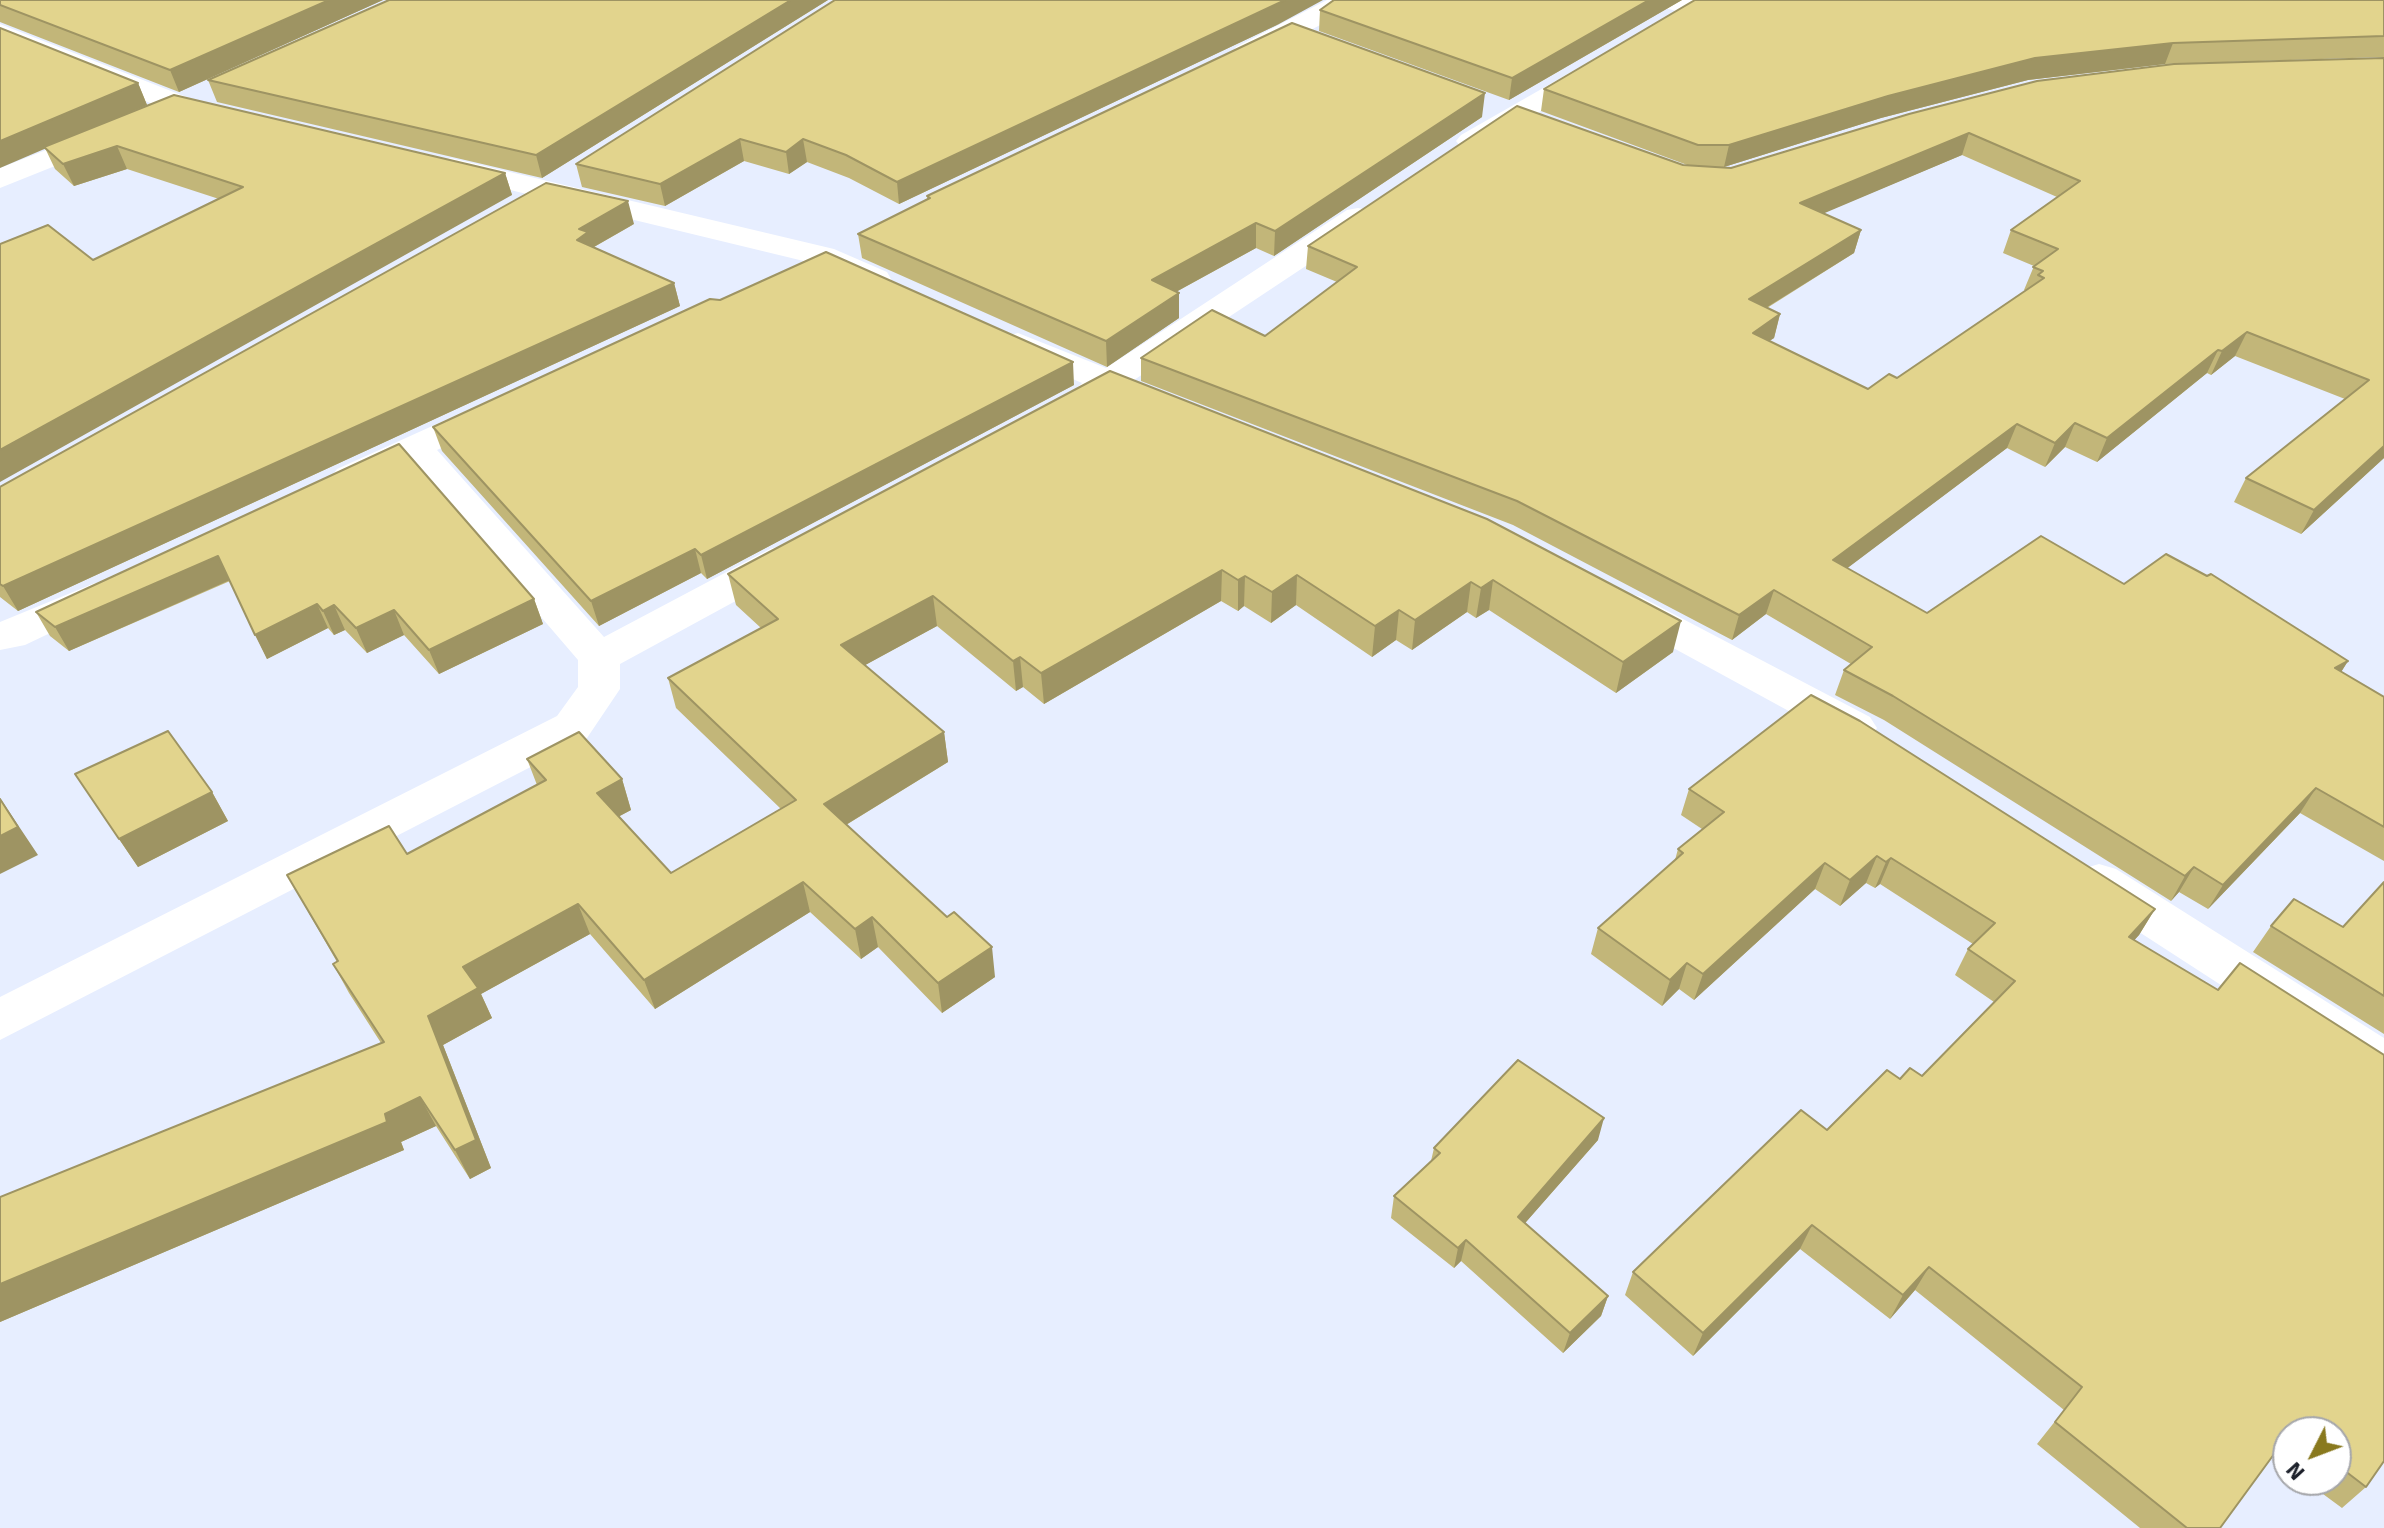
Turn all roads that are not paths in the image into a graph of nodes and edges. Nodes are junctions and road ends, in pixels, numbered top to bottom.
1 (1347, 0) edge
2 (1689, 3) edge
3 (1655, 31) edge
4 (0, 32) edge
5 (1615, 55) edge
6 (1219, 65) edge
7 (224, 86) edge
8 (180, 105) junction
9 (1499, 107) junction
10 (257, 123) edge
11 (1555, 128) edge
12 (1449, 156) edge
13 (411, 158) edge
14 (587, 167) edge
15 (0, 179) edge
16 (550, 190) junction
17 (1383, 200) edge
18 (509, 213) edge
19 (866, 235) edge
20 (823, 256) junction
21 (781, 276) edge
22 (909, 294) edge
23 (980, 326) edge
24 (1109, 384) junction
25 (513, 401) edge
26 (1181, 412) edge
27 (1054, 413) edge
28 (414, 447) junction
29 (328, 487) edge
30 (806, 546) edge
31 (126, 581) edge
32 (1594, 588) edge
33 (0, 636) edge
34 (599, 657) junction
35 (1880, 743) edge
36 (2066, 861) edge
37 (0, 1020) edge
38 (2384, 1064) edge

1 - 6 street
2 - 3 street
4 - 8 street
5 - 9 street
7 - 8 street
8 - 10 street
8 - 15 street
9 - 11 street
9 - 12 street
13 - 16 street
14 - 16 street
16 - 18 street
16 - 20 street
17 - 24 street
19 - 20 street
20 - 21 street
20 - 22 street
23 - 24 street
24 - 26 street
24 - 27 street
25 - 28 street
28 - 29 street
28 - 34 street
30 - 34 street
31 - 33 street
32 - 35 street
34 - 37 street
36 - 38 street

